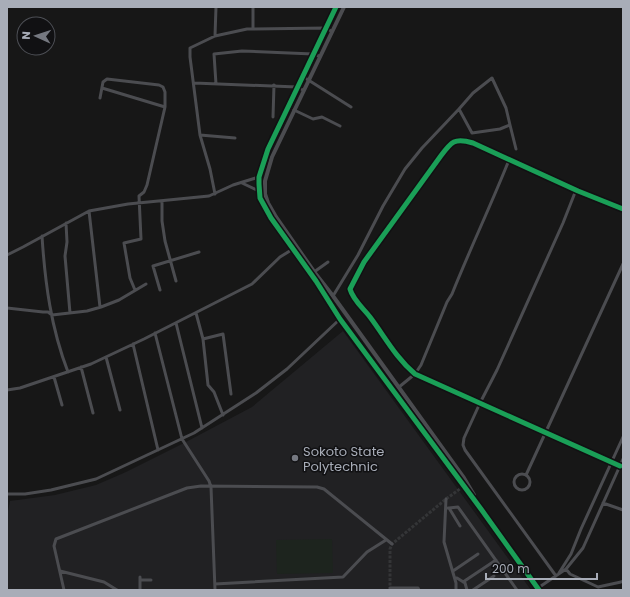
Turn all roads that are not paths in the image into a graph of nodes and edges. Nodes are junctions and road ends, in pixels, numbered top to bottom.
1 (216, 7) edge
2 (253, 7) edge
3 (336, 7) edge
4 (344, 7) edge
5 (326, 28) junction
6 (253, 29) junction
7 (331, 31) junction
8 (215, 36) junction
9 (313, 54) junction
10 (319, 56) junction
11 (302, 76) junction
12 (308, 80) junction
13 (194, 83) junction
14 (216, 84) junction
15 (274, 86) junction
16 (297, 87) junction
17 (102, 88) junction
18 (303, 90) junction
19 (100, 98) dead end
20 (351, 106) dead end
21 (165, 107) junction
22 (458, 109) junction
23 (294, 110) junction
24 (273, 118) dead end
25 (510, 125) junction
26 (340, 126) dead end
27 (200, 135) junction
28 (236, 138) dead end
29 (516, 149) dead end
30 (509, 160) junction
31 (259, 177) junction
32 (242, 183) junction
33 (576, 190) junction
34 (259, 191) junction
35 (215, 194) junction
36 (162, 202) junction
37 (138, 204) junction
38 (623, 209) edge
39 (89, 210) junction
40 (66, 223) junction
41 (42, 236) junction
42 (293, 249) junction
43 (199, 252) dead end
44 (7, 255) edge
45 (171, 261) junction
46 (328, 262) dead end
47 (623, 264) edge
48 (314, 272) junction
49 (176, 281) dead end
50 (146, 284) dead end
51 (135, 290) junction
52 (160, 290) dead end
53 (333, 296) junction
54 (100, 307) junction
55 (7, 308) edge
56 (70, 313) junction
57 (196, 313) junction
58 (52, 315) junction
59 (340, 319) junction
60 (176, 323) junction
61 (155, 333) junction
62 (203, 339) junction
63 (133, 344) junction
64 (106, 357) junction
65 (81, 367) junction
66 (68, 372) junction
67 (415, 374) junction
68 (54, 377) junction
69 (399, 387) junction
70 (7, 390) edge
71 (230, 394) dead end
72 (480, 403) junction
73 (62, 405) dead end
74 (120, 410) dead end
75 (93, 412) dead end
76 (222, 415) junction
77 (202, 428) junction
78 (545, 433) junction
79 (623, 437) edge
80 (182, 439) junction
81 (158, 450) junction
82 (623, 459) edge
83 (611, 462) junction
84 (620, 466) junction
85 (526, 475) junction
86 (211, 487) junction
87 (7, 494) edge
88 (446, 500) dead end
89 (603, 503) junction
90 (447, 508) junction
91 (482, 509) junction
92 (623, 510) edge
93 (460, 526) dead end
94 (386, 540) junction
95 (392, 544) dead end
96 (478, 554) dead end
97 (496, 560) junction
98 (566, 569) junction
99 (60, 570) junction
100 (452, 571) junction
101 (557, 575) junction
102 (494, 576) dead end
103 (455, 578) junction
104 (151, 580) dead end
105 (464, 582) junction
106 (622, 583) edge
107 (215, 584) junction
108 (390, 588) dead end
109 (539, 589) edge
110 (64, 590) edge
111 (117, 590) edge
112 (140, 590) edge
113 (215, 590) edge
114 (418, 590) edge
115 (456, 590) edge
116 (467, 590) edge
117 (473, 590) edge
118 (517, 590) edge

1 - 8 street
2 - 6 street
3 - 5 street
4 - 7 street
5 - 6 street
5 - 7 street
5 - 9 street
6 - 8 street
7 - 10 street
8 - 13 street
9 - 10 street
9 - 11 street
9 - 14 street
10 - 12 street
11 - 12 street
11 - 16 street
12 - 18 street
12 - 20 street
13 - 14 street
13 - 27 street
14 - 15 street
15 - 16 street
15 - 24 street
16 - 18 street
16 - 31 street
17 - 19 street
17 - 21 street
17 - 21 street
18 - 23 street
21 - 37 street
22 - 25 street
22 - 25 street
22 - 53 street
23 - 26 street
23 - 48 street
25 - 29 street
27 - 28 street
27 - 35 street
30 - 33 street
30 - 67 street
30 - 67 street
31 - 32 street
31 - 34 street
32 - 34 street
32 - 35 street
33 - 38 street
33 - 72 street
34 - 42 street
35 - 36 street
36 - 37 street
36 - 45 street
37 - 39 street
37 - 51 street
39 - 40 street
39 - 54 street
40 - 41 street
40 - 56 street
41 - 44 street
41 - 58 street
42 - 57 street
42 - 59 street
43 - 45 street
45 - 49 street
45 - 52 street
46 - 48 street
47 - 78 street
48 - 53 street
50 - 51 street
51 - 54 street
53 - 69 street
54 - 56 street
55 - 58 street
56 - 58 street
57 - 60 street
57 - 62 street
58 - 66 street
59 - 76 street
59 - 91 street
60 - 61 street
60 - 77 street
61 - 63 street
61 - 80 street
62 - 71 street
62 - 76 street
63 - 64 street
63 - 81 street
64 - 65 street
64 - 74 street
65 - 66 street
65 - 75 street
66 - 68 street
67 - 69 street
67 - 72 street
68 - 70 street
68 - 73 street
69 - 91 street
72 - 78 street
72 - 101 street
76 - 77 street
77 - 80 street
78 - 83 street
78 - 85 street
79 - 83 street
80 - 81 street
80 - 86 street
81 - 87 street
82 - 84 street
83 - 84 street
83 - 101 street
84 - 89 street
85 - 85 street
86 - 94 street
86 - 99 street
86 - 107 street
88 - 90 street
89 - 92 street
89 - 98 street
90 - 93 street
90 - 97 street
90 - 100 street
91 - 109 street
94 - 95 street
94 - 107 street
96 - 100 street
97 - 105 street
97 - 118 street
98 - 101 street
98 - 106 street
99 - 110 street
99 - 111 street
100 - 103 street
101 - 109 street
102 - 117 street
103 - 105 street
103 - 115 street
104 - 112 street
105 - 116 street
107 - 113 street
108 - 114 street

